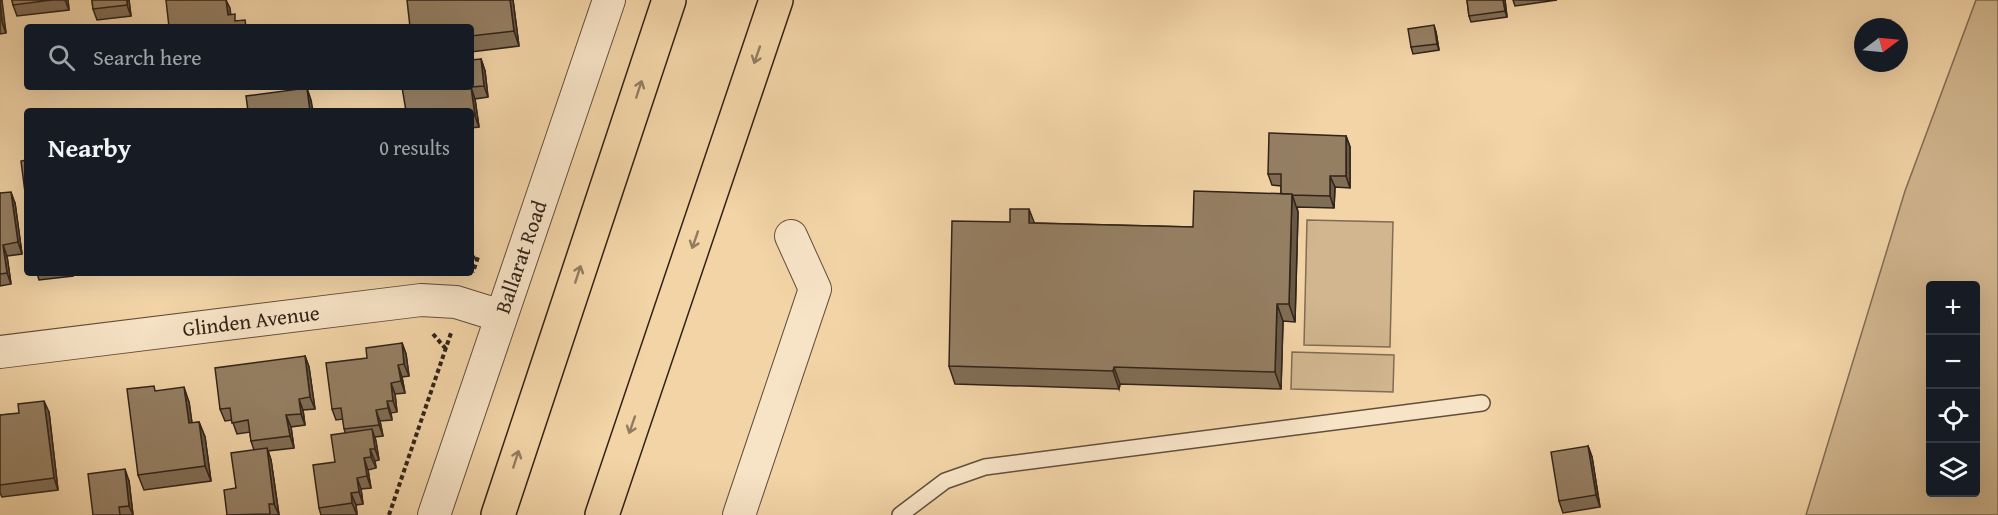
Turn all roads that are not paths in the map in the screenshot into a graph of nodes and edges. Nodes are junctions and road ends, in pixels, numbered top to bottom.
1 (609, 0) edge
2 (669, 0) edge
3 (776, 0) edge
4 (791, 236) dead end
5 (501, 316) junction
6 (0, 352) edge
7 (1482, 403) dead end
8 (434, 515) edge
9 (498, 515) edge
10 (602, 515) edge
11 (739, 515) edge
12 (900, 515) edge

1 - 5 street, Ballarat Road
9 -> 2 highway
3 -> 10 highway
4 - 11 street
5 - 6 street, Glinden Avenue
5 - 8 street, Ballarat Road
7 - 12 lane

